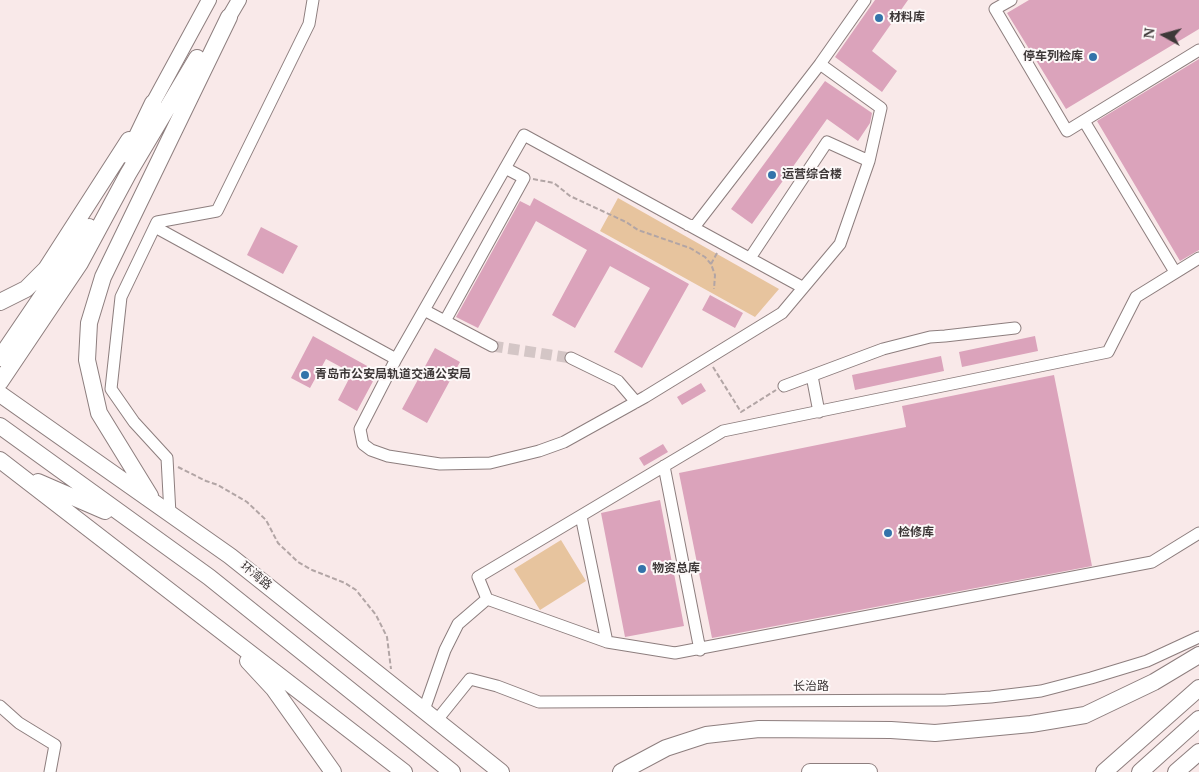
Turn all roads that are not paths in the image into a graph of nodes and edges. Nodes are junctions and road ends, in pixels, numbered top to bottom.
1 (200, 0) edge
2 (210, 0) edge
3 (237, 0) edge
4 (313, 0) edge
5 (865, 0) edge
6 (1010, 0) edge
7 (229, 17) junction
8 (1199, 50) edge
9 (820, 64) junction
10 (153, 103) junction
11 (1084, 121) junction
12 (869, 161) junction
13 (505, 168) junction
14 (688, 225) junction
15 (155, 227) junction
16 (750, 258) junction
17 (1199, 258) edge
18 (1175, 272) junction
19 (802, 287) junction
20 (0, 302) edge
21 (424, 310) junction
22 (445, 321) junction
23 (1015, 328) dead end
24 (492, 346) tunnel mouth
25 (0, 358) edge
26 (571, 358) tunnel mouth
27 (396, 359) junction
28 (812, 376) junction
29 (0, 382) edge
30 (784, 386) road end
31 (0, 394) edge
32 (636, 402) junction
33 (819, 412) junction
34 (0, 426) edge
35 (0, 460) edge
36 (664, 466) junction
37 (15, 472) junction
38 (154, 502) junction
39 (170, 514) junction
40 (581, 516) junction
41 (134, 523) junction
42 (1199, 533) edge
43 (487, 599) junction
44 (216, 626) junction
45 (1199, 637) edge
46 (607, 642) junction
47 (700, 650) junction
48 (1199, 655) edge
49 (1199, 688) edge
50 (0, 706) edge
51 (430, 715) junction
52 (1199, 719) edge
53 (1199, 752) edge
54 (497, 768) edge
55 (50, 772) edge
56 (333, 772) edge
57 (404, 772) edge
58 (452, 772) edge
59 (510, 772) edge
60 (621, 772) edge
61 (810, 772) edge
62 (869, 772) edge
63 (1104, 772) edge
64 (1140, 772) edge
65 (1176, 772) edge

1 - 10 main road
2 - 10 main road
3 - 7 main road
4 - 15 street
5 - 9 street
6 - 11 street
7 - 29 highway
7 - 38 highway
8 - 11 street
9 - 12 street
9 - 14 street
10 - 20 highway
10 - 25 highway
11 - 18 street
12 - 16 street
12 - 19 street
13 - 14 street
13 - 21 street
13 - 22 street
14 - 16 street
15 - 27 street
15 - 39 street
16 - 19 street
17 - 18 street
18 - 33 street
19 - 32 street
21 - 22 street
21 - 27 street
22 - 24 street
23 - 28 street
26 - 32 street
27 - 32 street
28 - 30 street
28 - 33 street
31 - 38 highway, 环湾路
33 - 36 street
34 - 41 highway
35 - 37 highway
36 - 40 street
36 - 47 street
37 - 41 highway
37 - 44 highway
38 - 39 highway, 环湾路
39 - 51 highway, 环湾路
40 - 43 street
40 - 46 street
41 - 58 highway
42 - 47 street
43 - 46 street
43 - 51 street
44 - 56 highway
44 - 57 highway
45 - 51 street, 长治路
46 - 47 street
48 - 60 highway
49 - 63 highway
50 - 55 street
51 - 54 highway, 环湾路
52 - 64 highway
53 - 65 highway
54 - 59 highway, 环湾路
61 - 62 highway

